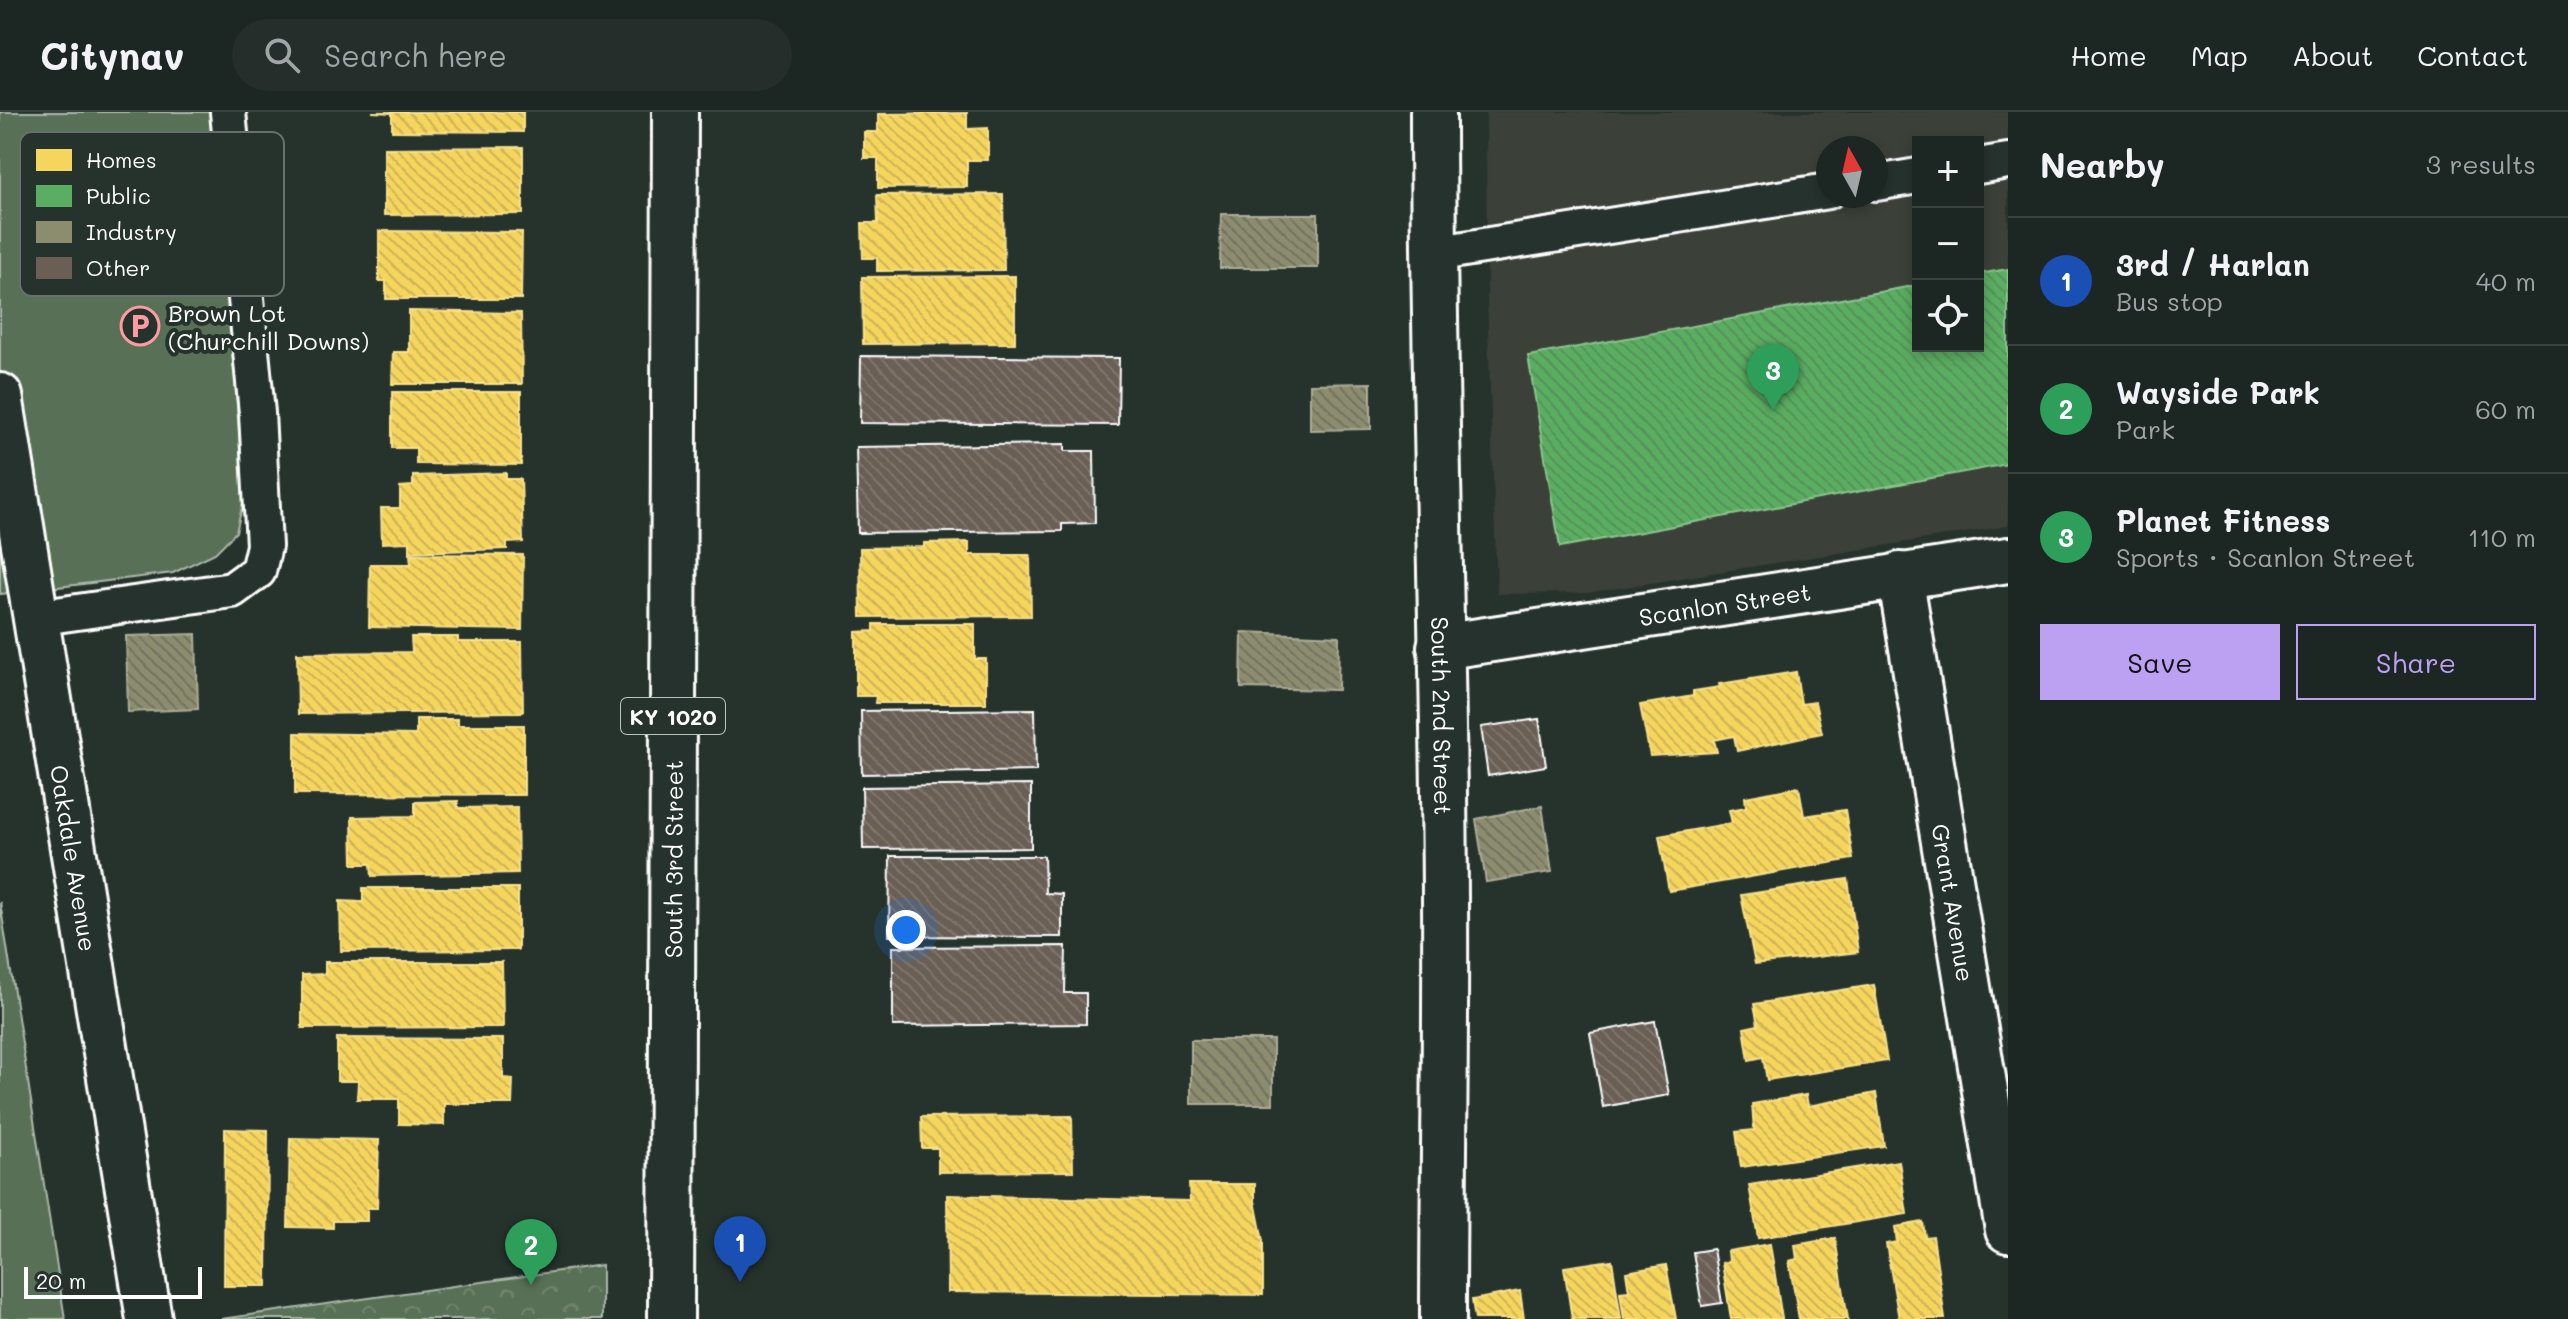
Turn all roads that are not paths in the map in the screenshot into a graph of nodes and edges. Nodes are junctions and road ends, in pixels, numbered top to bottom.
1 (228, 112) edge
2 (675, 112) edge
3 (1433, 112) edge
4 (230, 132) edge
5 (2008, 161) edge
6 (1984, 165) edge
7 (1912, 177) edge
8 (1888, 181) edge
9 (1816, 193) edge
10 (1433, 254) junction
11 (246, 296) edge
12 (0, 396) edge
13 (6, 474) edge
14 (2008, 560) edge
15 (1900, 575) junction
16 (35, 618) junction
17 (1440, 647) junction
18 (2008, 1230) edge
19 (149, 1319) edge
20 (671, 1319) edge
21 (1443, 1319) edge

1 - 4 lane
2 - 20 street, South 3rd Street / KY 1020
3 - 10 street, South 2nd Street
5 - 6 lane
7 - 8 lane
9 - 10 lane
10 - 17 street, South 2nd Street
11 - 16 lane
12 - 13 street, Oakdale Avenue
13 - 16 street, Oakdale Avenue
14 - 15 street, Scanlon Street
15 - 17 street, Scanlon Street
15 - 18 street, Grant Avenue
16 - 19 street, Oakdale Avenue
17 - 21 street, South 2nd Street

